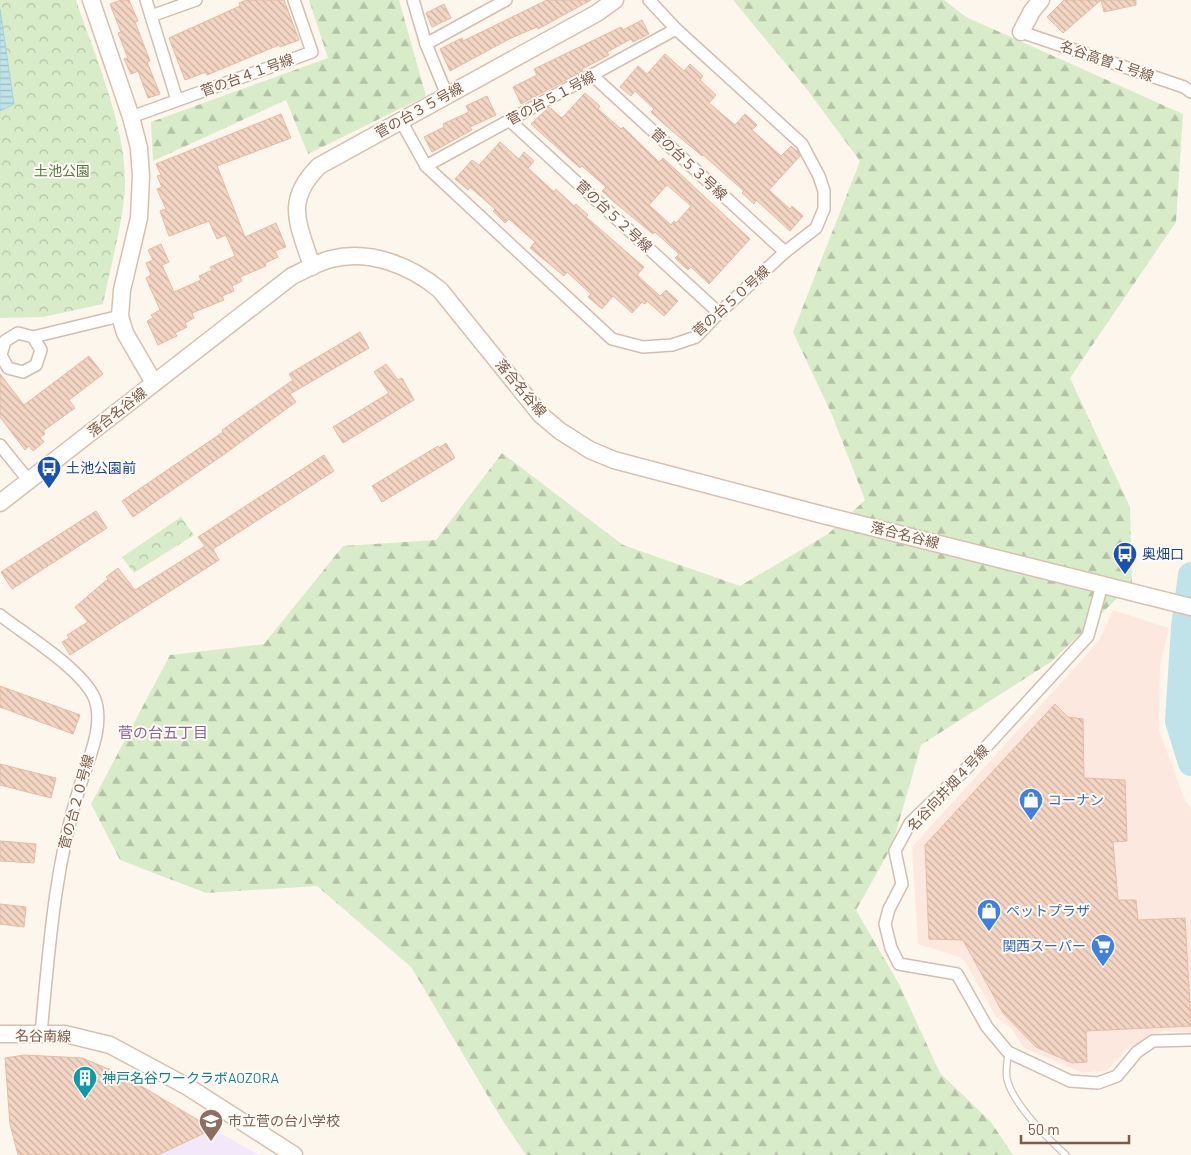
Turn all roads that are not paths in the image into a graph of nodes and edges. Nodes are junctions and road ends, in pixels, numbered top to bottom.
1 (91, 0) edge
2 (146, 0) edge
3 (196, 0) edge
4 (294, 0) edge
5 (413, 0) edge
6 (506, 0) edge
7 (615, 0) edge
8 (650, 0) edge
9 (1041, 0) edge
10 (151, 16) junction
11 (676, 29) junction
12 (1021, 32) joint
13 (426, 44) junction
14 (593, 76) junction
15 (1191, 92) edge
16 (447, 95) junction
17 (177, 100) junction
18 (131, 117) junction
19 (509, 120) junction
20 (401, 121) junction
21 (426, 166) junction
22 (785, 252) junction
23 (312, 267) junction
24 (719, 313) junction
25 (120, 316) junction
26 (33, 337) dead end
27 (154, 383) junction
28 (0, 445) edge
29 (29, 481) junction
30 (0, 503) edge
31 (1102, 585) junction
32 (1191, 607) edge
33 (0, 615) edge
34 (41, 1033) junction
35 (0, 1034) edge
36 (1191, 1040) edge
37 (1008, 1052) junction
38 (294, 1155) edge
39 (1066, 1155) edge

1 - 18 street
2 - 10 street
3 - 10 street
4 - 17 street, 菅の台４１号線
5 - 13 street
6 - 13 street
7 - 16 street, 菅の台３５号線
8 - 11 street, 菅の台５０号線
9 - 12 street
10 - 17 street
11 - 14 street, 菅の台５１号線
11 - 22 street, 菅の台５０号線
12 - 15 street, 名谷高曽１号線
13 - 16 street
14 - 19 street, 菅の台５１号線
14 - 22 street, 菅の台５３号線
16 - 20 street, 菅の台３５号線
17 - 18 street, 菅の台４１号線
18 - 25 street
19 - 21 street, 菅の台５１号線
19 - 24 street, 菅の台５２号線
20 - 21 street, 菅の台５０号線
20 - 23 street, 菅の台３５号線
21 - 24 street, 菅の台５０号線
22 - 24 street, 菅の台５０号線
23 - 27 street, 落合名谷線
23 - 31 street, 落合名谷線
25 - 26 street
25 - 27 street
27 - 29 street, 落合名谷線
28 - 29 street
29 - 30 street, 落合名谷線
31 - 32 street, 落合名谷線
31 - 37 street, 名谷向井畑４号線
33 - 34 street, 菅の台２０号線
34 - 35 street, 名谷南線
34 - 38 street, 名谷南線
36 - 37 street, 名谷向井畑４号線
37 - 39 lane

